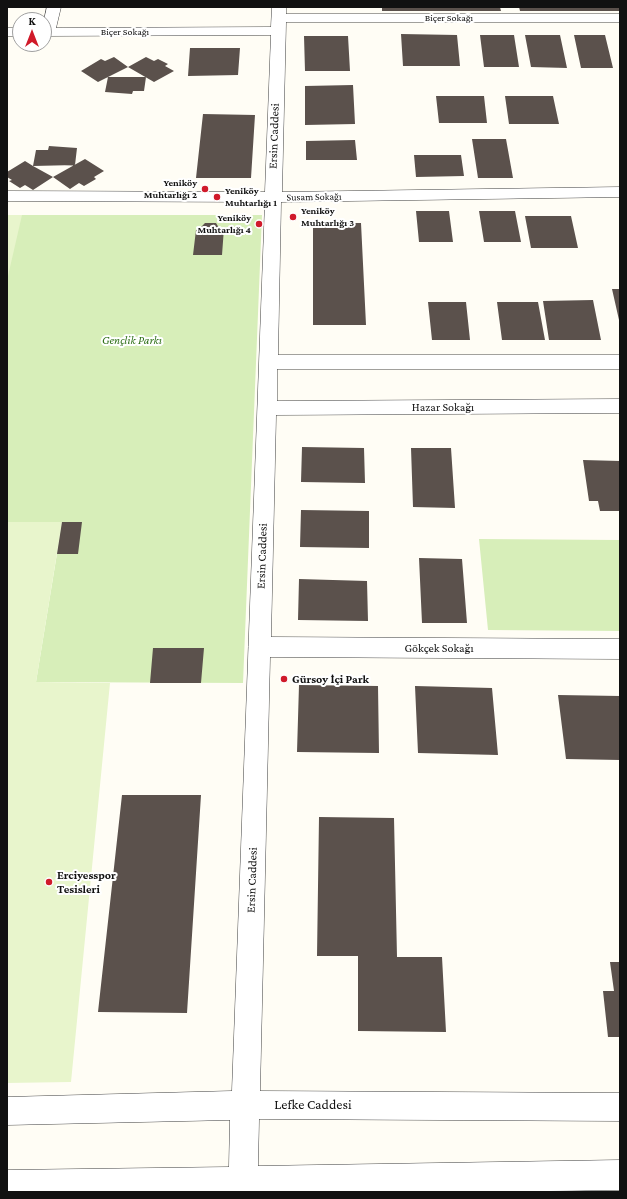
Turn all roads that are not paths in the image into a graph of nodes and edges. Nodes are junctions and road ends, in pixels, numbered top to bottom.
1 (620, 18) edge
2 (278, 19) edge
3 (52, 32) edge
4 (620, 192) edge
5 (7, 196) edge
6 (272, 197) junction
7 (268, 362) junction
8 (620, 362) edge
9 (620, 406) edge
10 (266, 408) junction
11 (259, 647) junction
12 (620, 649) edge
13 (245, 1105) junction
14 (620, 1107) edge
15 (7, 1111) edge
16 (620, 1175) edge
17 (243, 1180) junction
18 (535, 1184) edge
19 (478, 1185) edge
20 (7, 1186) edge

1 - 2 street, Biçer Sokağı
2 - 3 street, Biçer Sokağı
2 - 6 street, Ersin Caddesi
4 - 6 street, Susam Sokağı
5 - 6 street, Susam Sokağı
6 - 7 street, Ersin Caddesi
7 - 8 street
7 - 10 street, Ersin Caddesi
9 - 10 street, Hazar Sokağı
10 - 11 street, Ersin Caddesi
11 - 12 street, Gökçek Sokağı
11 - 13 street, Ersin Caddesi
13 - 14 street, Lefke Caddesi
13 - 15 street, Lefke Caddesi
13 - 17 street, Ersin Caddesi
16 - 18 street
17 - 19 street
17 - 20 street
18 - 19 street

